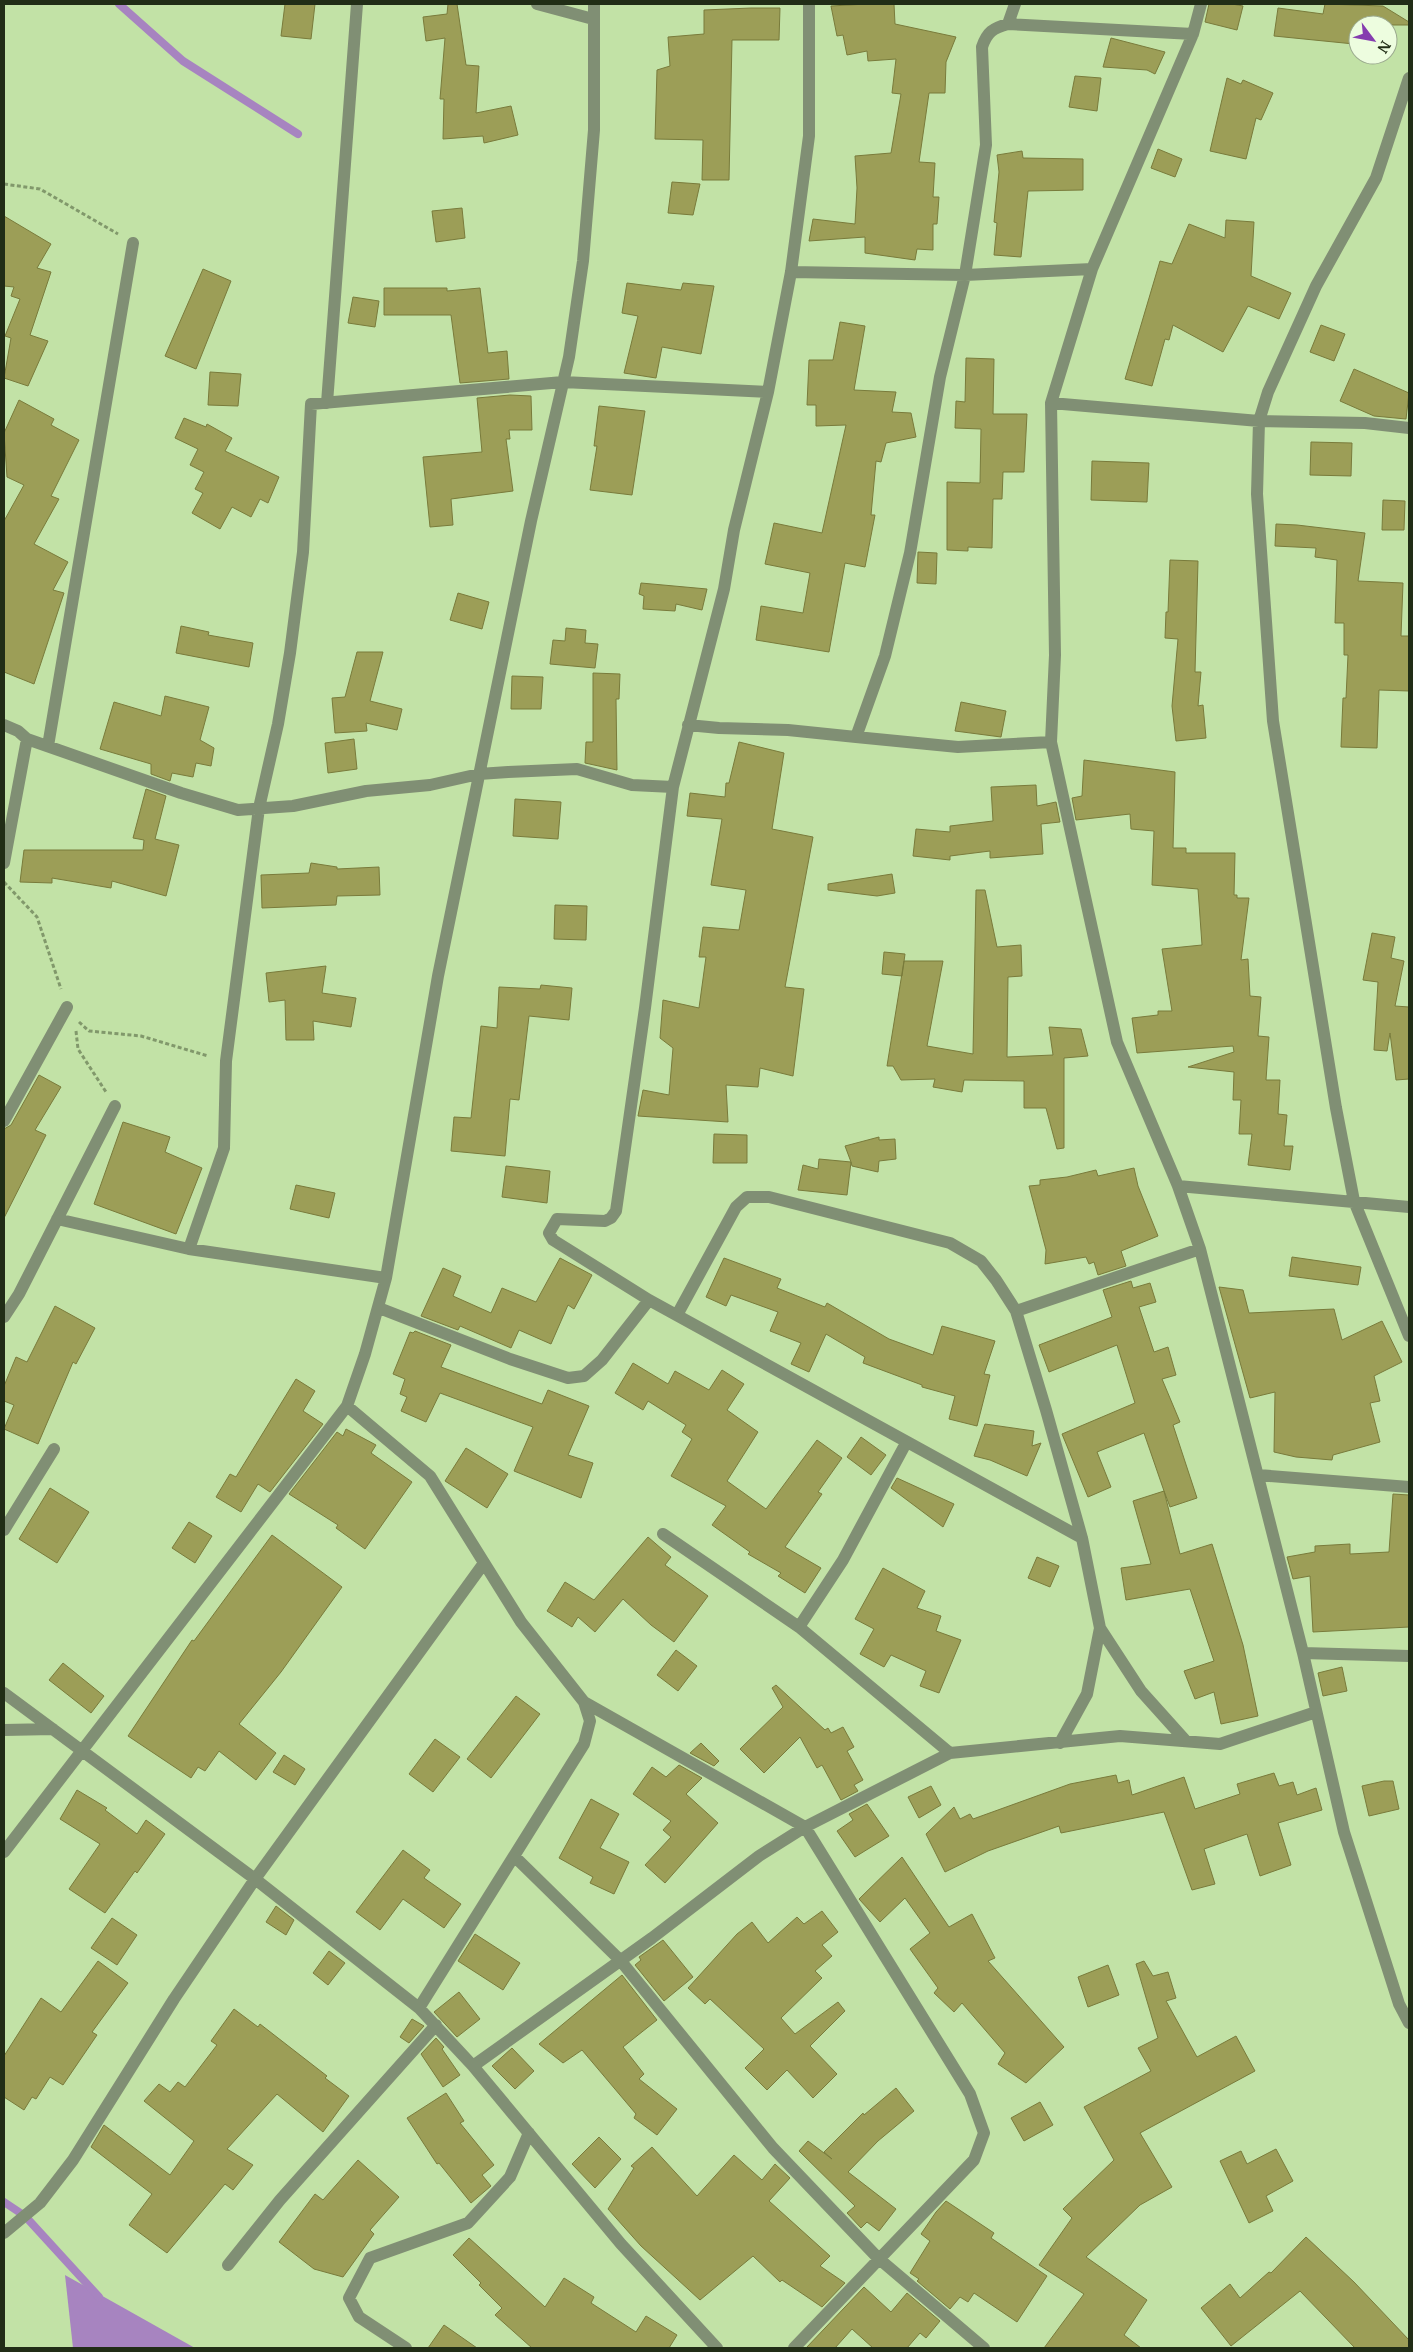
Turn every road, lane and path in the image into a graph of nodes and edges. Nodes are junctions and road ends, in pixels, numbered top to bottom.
1 (356, 4) edge
2 (537, 4) edge
3 (594, 4) edge
4 (809, 4) edge
5 (1015, 4) edge
6 (1201, 4) edge
7 (593, 19) junction
8 (1008, 24) junction
9 (1193, 34) junction
10 (1409, 78) edge
11 (4, 184) edge
12 (133, 243) joint
13 (1092, 269) junction
14 (791, 272) junction
15 (965, 276) junction
16 (563, 382) junction
17 (768, 392) junction
18 (327, 402) junction
19 (1052, 403) junction
20 (1259, 422) junction
21 (1409, 428) edge
22 (4, 725) edge
23 (688, 725) junction
24 (856, 737) junction
25 (27, 739) junction
26 (1051, 742) junction
27 (48, 746) junction
28 (479, 774) junction
29 (673, 787) junction
30 (259, 808) junction
31 (4, 863) edge
32 (4, 881) edge
33 (67, 1007) joint
34 (226, 1061) junction
35 (115, 1106) joint
36 (4, 1121) edge
37 (1178, 1186) junction
38 (1354, 1201) junction
39 (1409, 1207) edge
40 (57, 1219) junction
41 (189, 1249) junction
42 (1200, 1249) junction
43 (386, 1278) junction
44 (649, 1300) junction
45 (380, 1308) junction
46 (1016, 1311) junction
47 (677, 1315) junction
48 (4, 1317) edge
49 (1409, 1336) edge
50 (347, 1406) junction
51 (906, 1443) junction
52 (54, 1450) dead end
53 (1258, 1475) junction
54 (1409, 1487) edge
55 (4, 1530) edge
56 (662, 1534) dead end
57 (1082, 1538) junction
58 (484, 1563) junction
59 (799, 1627) junction
60 (1100, 1628) junction
61 (1303, 1653) junction
62 (1409, 1656) edge
63 (4, 1693) edge
64 (584, 1702) junction
65 (1316, 1712) junction
66 (4, 1730) edge
67 (53, 1730) junction
68 (1185, 1740) junction
69 (1060, 1742) junction
70 (82, 1751) junction
71 (950, 1753) junction
72 (805, 1827) junction
73 (4, 1852) edge
74 (514, 1856) junction
75 (256, 1879) junction
76 (620, 1960) junction
77 (419, 2008) junction
78 (1409, 2023) edge
79 (436, 2025) junction
80 (473, 2066) junction
81 (529, 2133) junction
82 (4, 2233) edge
83 (878, 2258) junction
84 (228, 2265) dead end
85 (406, 2348) edge
86 (717, 2348) edge
87 (794, 2348) edge
88 (984, 2348) edge

1 - 18 street
2 - 7 street
3 - 7 street
4 - 14 street
5 - 8 street
6 - 9 street
7 - 16 street
8 - 9 street
8 - 15 street
9 - 13 street
10 - 20 street
11 - 12 path
12 - 27 street
13 - 15 street
13 - 19 street
14 - 15 street
14 - 17 street
15 - 24 street
16 - 17 street
16 - 18 street
16 - 28 street
17 - 23 street
18 - 30 street
19 - 20 street
19 - 26 street
20 - 21 street
20 - 38 street
22 - 25 street
23 - 24 street
23 - 29 street
24 - 26 street
25 - 27 street
25 - 31 street
26 - 37 street
27 - 30 street
28 - 29 street
28 - 30 street
28 - 43 street
29 - 44 street
30 - 34 street
32 - 33 path
33 - 36 street
34 - 35 path
34 - 41 street
35 - 40 street
37 - 38 street
37 - 42 street
38 - 39 street
38 - 49 street
40 - 41 street
40 - 48 street
41 - 43 street
42 - 46 street
42 - 53 street
43 - 45 street
44 - 45 street
44 - 47 street
45 - 50 street
46 - 47 street
46 - 57 street
47 - 51 street
50 - 58 street
50 - 70 street
51 - 57 street
51 - 59 street
52 - 55 street
53 - 54 street
53 - 61 street
56 - 59 street
57 - 60 street
58 - 64 street
58 - 75 street
59 - 71 street
60 - 68 street
60 - 69 street
61 - 62 street
61 - 65 street
63 - 67 street
64 - 72 street
64 - 74 street
65 - 68 street
65 - 78 street
66 - 67 street
67 - 70 street
68 - 69 street
69 - 71 street
70 - 73 street
70 - 75 street
71 - 72 street
72 - 76 street
72 - 83 street
74 - 76 street
74 - 77 street
75 - 77 street
75 - 82 street
76 - 80 street
76 - 83 street
77 - 79 street
79 - 80 street
79 - 84 street
80 - 81 street
81 - 85 street
81 - 86 street
83 - 87 street
83 - 88 street

